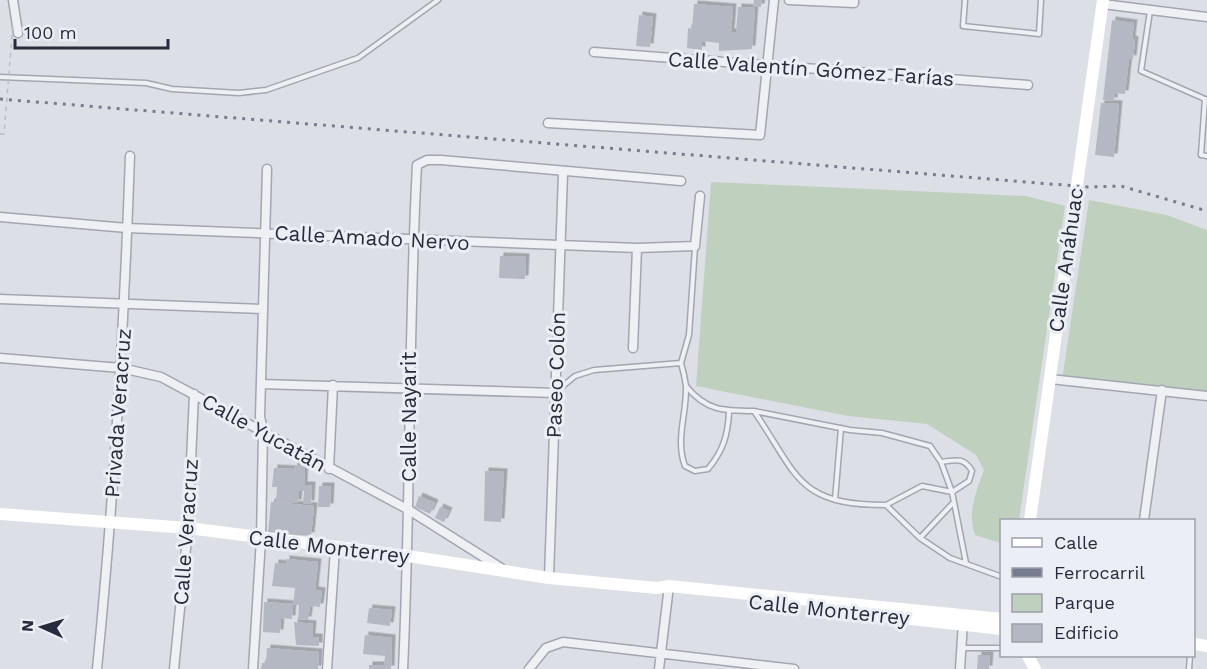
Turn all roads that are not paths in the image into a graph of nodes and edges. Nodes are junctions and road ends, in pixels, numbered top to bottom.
1 (13, 0) edge
2 (438, 0) edge
3 (774, 0) edge
4 (789, 0) edge
5 (855, 0) edge
6 (965, 0) edge
7 (1041, 0) edge
8 (1103, 2) edge
9 (1150, 10) junction
10 (1207, 17) edge
11 (18, 33) dead end
12 (594, 52) dead end
13 (766, 66) junction
14 (0, 76) edge
15 (1028, 85) dead end
16 (548, 123) dead end
17 (130, 156) dead end
18 (1207, 156) edge
19 (267, 169) dead end
20 (563, 173) junction
21 (681, 181) dead end
22 (700, 196) dead end
23 (0, 217) edge
24 (127, 228) junction
25 (265, 233) junction
26 (413, 239) junction
27 (560, 246) junction
28 (695, 246) junction
29 (637, 248) junction
30 (0, 299) edge
31 (125, 304) junction
32 (263, 309) junction
33 (633, 348) dead end
34 (0, 358) edge
35 (681, 363) junction
36 (121, 368) junction
37 (1050, 379) junction
38 (261, 384) junction
39 (333, 385) junction
40 (686, 386) junction
41 (408, 387) junction
42 (1162, 390) junction
43 (555, 393) junction
44 (194, 394) junction
45 (1207, 396) edge
46 (754, 411) junction
47 (729, 412) junction
48 (841, 428) junction
49 (263, 432) junction
50 (941, 462) junction
51 (330, 469) junction
52 (952, 492) junction
53 (835, 500) junction
54 (954, 502) junction
55 (886, 505) junction
56 (409, 510) junction
57 (0, 514) edge
58 (1030, 519) edge
59 (1144, 519) edge
60 (111, 522) junction
61 (188, 528) junction
62 (920, 538) junction
63 (261, 539) junction
64 (335, 548) junction
65 (408, 556) junction
66 (966, 563) junction
67 (506, 572) junction
68 (1000, 576) edge
69 (549, 578) junction
70 (665, 589) junction
71 (1000, 619) edge
72 (964, 620) junction
73 (1000, 629) edge
74 (962, 648) junction
75 (1000, 648) edge
76 (660, 653) junction
77 (779, 668) edge
78 (97, 669) edge
79 (174, 669) edge
80 (253, 669) edge
81 (327, 669) edge
82 (403, 669) edge
83 (529, 669) edge
84 (659, 669) edge
85 (794, 669) edge
86 (960, 669) edge

1 - 11 street
2 - 14 lane
3 - 13 street
4 - 5 street
6 - 7 lane
8 - 9 street
8 - 37 street, Calle Anáhuac
9 - 10 street
9 - 18 lane
12 - 13 street, Calle Valentín Gómez Farías
13 - 15 street, Calle Valentín Gómez Farías
13 - 16 street
17 - 24 street, Privada Veracruz
19 - 25 street
20 - 21 street
20 - 26 street, Calle Nayarit
20 - 27 street, Paseo Colón
22 - 28 street
23 - 24 street, Calle Amado Nervo
24 - 25 street, Calle Amado Nervo
24 - 31 street, Privada Veracruz
25 - 26 street, Calle Amado Nervo
25 - 32 street
26 - 27 street, Calle Amado Nervo
26 - 41 street, Calle Nayarit
27 - 29 street, Calle Amado Nervo
27 - 43 street, Paseo Colón
28 - 29 street, Calle Amado Nervo
28 - 35 lane
29 - 33 street
30 - 31 street
31 - 32 street
31 - 36 street, Privada Veracruz
32 - 38 street
34 - 36 street, Calle Yucatán
35 - 40 lane
35 - 43 lane
36 - 44 street, Calle Yucatán
36 - 60 street, Privada Veracruz
37 - 42 street
37 - 58 street, Calle Anáhuac
38 - 39 street
38 - 49 street
39 - 41 street
39 - 51 street
40 - 47 lane
40 - 47 lane
41 - 43 street
41 - 56 street, Calle Nayarit
42 - 45 street
42 - 59 street
43 - 69 street, Paseo Colón
44 - 49 street, Calle Yucatán
44 - 61 street, Calle Veracruz
46 - 47 lane
46 - 48 lane
46 - 53 lane
48 - 50 lane
48 - 53 lane
49 - 51 street, Calle Yucatán
49 - 63 street
50 - 52 lane
50 - 52 lane
51 - 56 street, Calle Yucatán
52 - 54 lane
52 - 55 lane
53 - 55 lane
54 - 62 lane
54 - 66 lane
55 - 62 lane
56 - 65 street, Calle Nayarit
56 - 67 street, Calle Yucatán
57 - 60 street, Calle Monterrey
60 - 61 street, Calle Monterrey
60 - 78 street, Privada Veracruz
61 - 63 street, Calle Monterrey
61 - 79 street, Calle Veracruz
62 - 66 lane
63 - 64 street, Calle Monterrey
63 - 80 street
64 - 65 street, Calle Monterrey
64 - 81 street
65 - 67 street, Calle Monterrey
65 - 82 street, Calle Nayarit
66 - 68 lane
67 - 69 street, Calle Monterrey
69 - 70 street, Calle Monterrey
70 - 72 street, Calle Monterrey
70 - 76 street
71 - 72 street, Calle Monterrey
72 - 73 street, Calle Monterrey
72 - 74 street
74 - 75 lane
74 - 86 street
76 - 77 street
76 - 83 street
76 - 84 street
77 - 85 street

